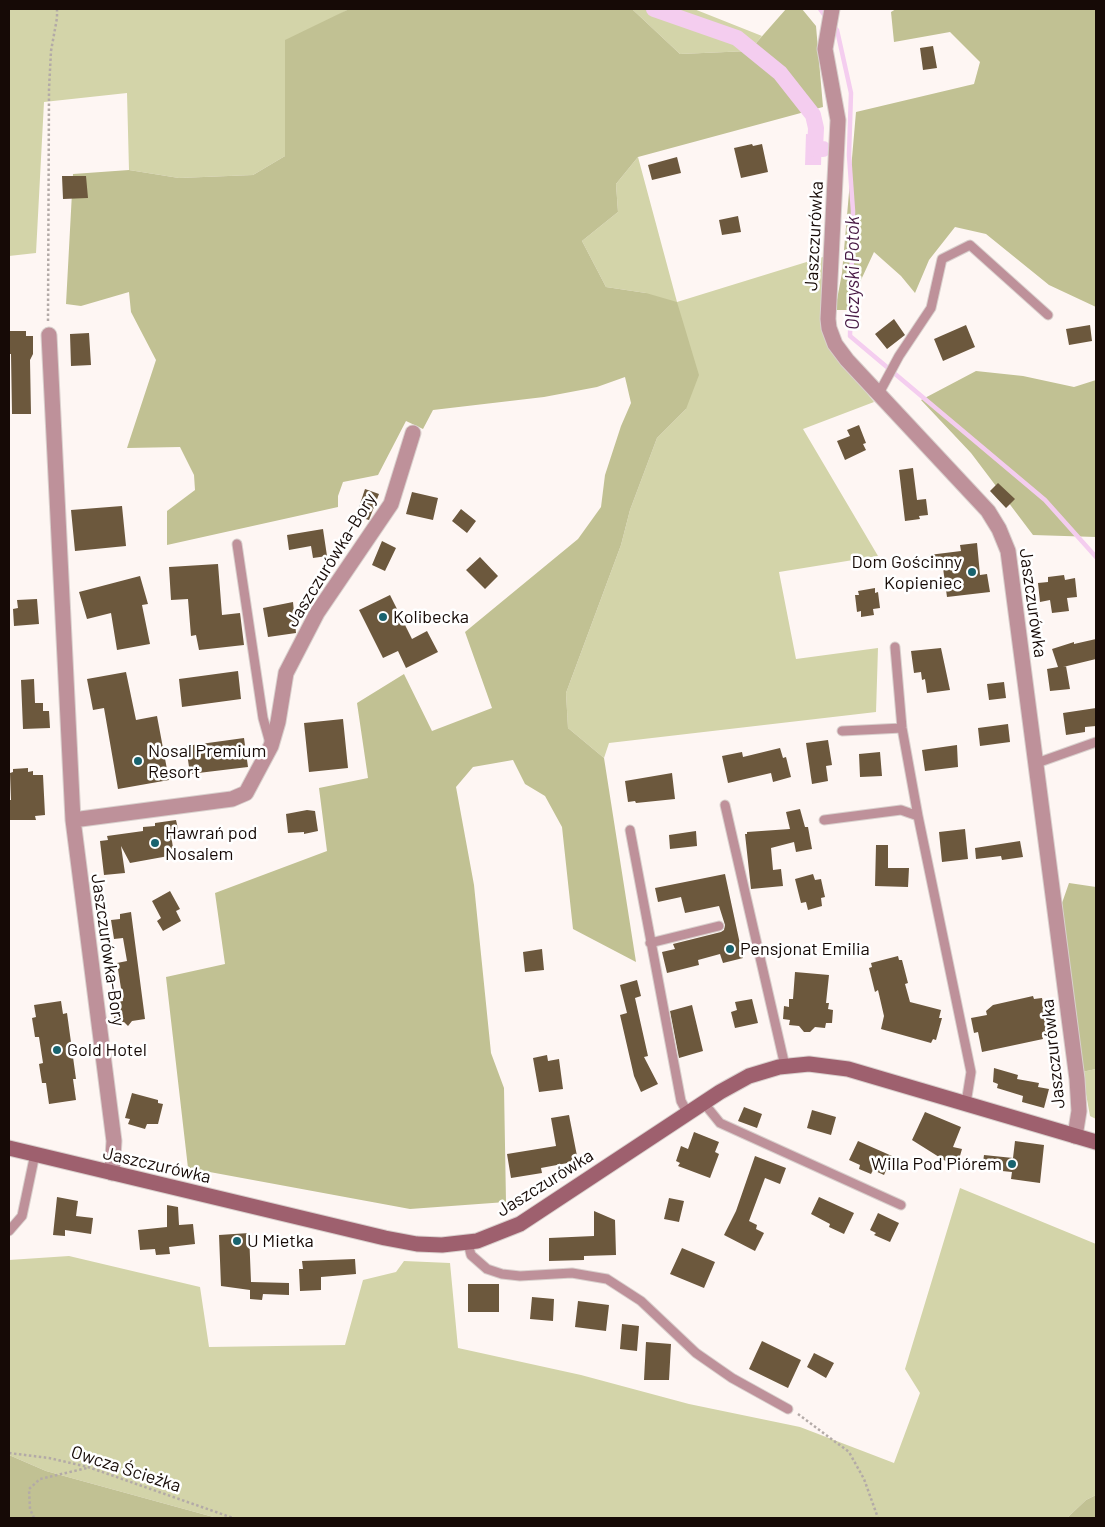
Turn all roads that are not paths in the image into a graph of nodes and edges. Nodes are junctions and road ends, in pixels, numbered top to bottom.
1 (832, 9) edge
2 (1048, 314) dead end
3 (49, 335) road end
4 (878, 395) junction
5 (413, 433) dead end
6 (237, 544) dead end
7 (895, 647) dead end
8 (902, 728) junction
9 (842, 732) dead end
10 (1096, 742) edge
11 (271, 746) junction
12 (1034, 764) junction
13 (725, 805) dead end
14 (918, 816) junction
15 (73, 820) junction
16 (824, 820) dead end
17 (630, 830) dead end
18 (719, 926) dead end
19 (650, 943) junction
20 (785, 1066) junction
21 (703, 1102) junction
22 (966, 1103) junction
23 (688, 1112) junction
24 (1075, 1136) junction
25 (1096, 1142) edge
26 (9, 1148) edge
27 (35, 1154) junction
28 (112, 1173) junction
29 (901, 1205) dead end
30 (9, 1231) edge
31 (468, 1243) junction
32 (788, 1409) road end

1 - 4 street, Jaszczurówka
2 - 4 lane
3 - 15 street, Jaszczurówka-Bory
4 - 12 street, Jaszczurówka
5 - 11 street, Jaszczurówka-Bory
6 - 11 lane
7 - 8 lane
8 - 9 lane
8 - 14 lane
10 - 12 lane
11 - 15 street, Jaszczurówka-Bory
12 - 24 street, Jaszczurówka
13 - 20 lane
14 - 16 lane
14 - 22 lane
15 - 28 street, Jaszczurówka-Bory
17 - 19 lane
18 - 19 lane
19 - 23 lane
20 - 21 street, Jaszczurówka
20 - 22 street, Jaszczurówka
21 - 23 street, Jaszczurówka
21 - 29 lane
22 - 24 street, Jaszczurówka
23 - 31 street, Jaszczurówka
24 - 25 street, Jaszczurówka
26 - 27 street, Jaszczurówka
27 - 28 street, Jaszczurówka
27 - 30 lane
28 - 31 street, Jaszczurówka
31 - 32 lane

